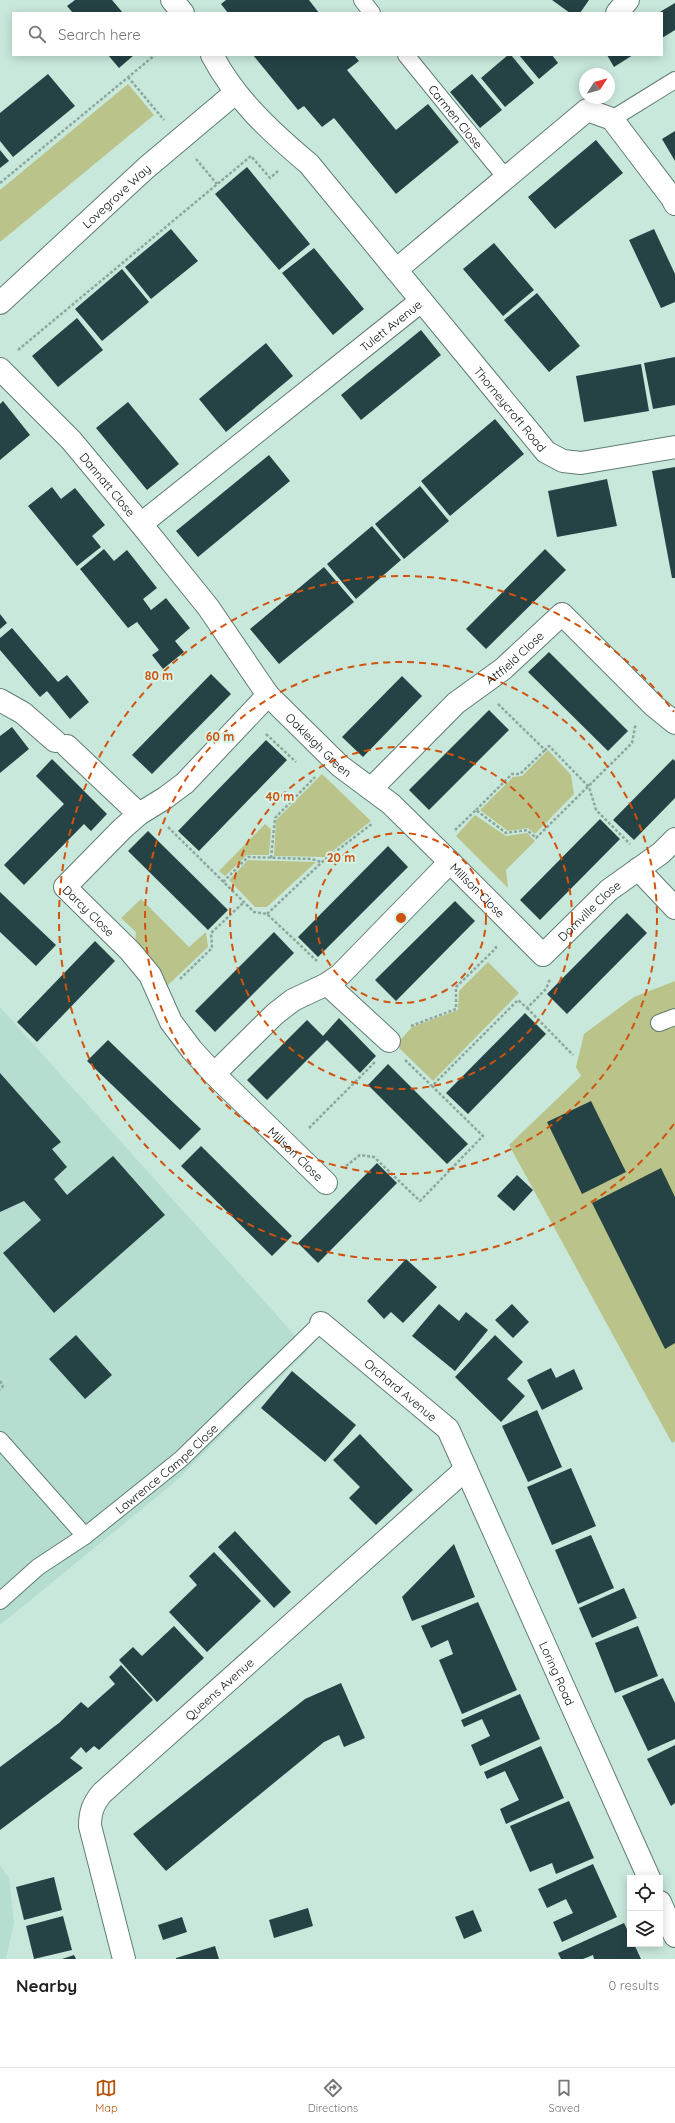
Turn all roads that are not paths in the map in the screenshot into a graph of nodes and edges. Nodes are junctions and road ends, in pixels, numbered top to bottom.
1 (172, 0) edge
2 (362, 0) edge
3 (628, 0) edge
4 (182, 12) edge
5 (371, 12) edge
6 (618, 12) edge
7 (213, 56) edge
8 (407, 56) edge
9 (675, 80) edge
10 (235, 93) junction
11 (612, 119) junction
12 (506, 178) junction
13 (675, 204) edge
14 (396, 270) junction
15 (421, 301) junction
16 (0, 302) edge
17 (6, 375) edge
18 (675, 446) edge
19 (141, 524) junction
20 (208, 607) joint
21 (268, 694) junction
22 (0, 700) edge
23 (675, 723) edge
24 (371, 789) junction
25 (144, 811) junction
26 (675, 839) edge
27 (443, 855) junction
28 (643, 866) junction
29 (675, 908) edge
30 (543, 955) joint
31 (150, 975) joint
32 (331, 981) junction
33 (675, 1017) edge
34 (659, 1024) dead end
35 (390, 1052) road end
36 (214, 1074) junction
37 (326, 1183) dead end
38 (321, 1323) joint
39 (0, 1440) edge
40 (466, 1469) junction
41 (85, 1536) junction
42 (0, 1600) edge
43 (648, 1875) edge
44 (663, 1909) edge
45 (675, 1936) edge
46 (124, 1959) edge

1 - 4 street
2 - 5 lane
3 - 6 street
7 - 10 street, Tulett Avenue
8 - 12 lane, Carmen Close
9 - 11 lane
10 - 14 street, Tulett Avenue
10 - 16 street, Lovegrove Way
11 - 12 street
11 - 13 street
12 - 14 street
14 - 15 street, Tulett Avenue
15 - 18 street, Thorneycroft Road
15 - 19 street, Tulett Avenue
17 - 19 street, Dannatt Close
19 - 20 street, Dannatt Close
20 - 21 street, Oakleigh Green
21 - 24 street, Oakleigh Green
21 - 25 street, Darcy Close
22 - 25 street
23 - 24 street, Attfield Close
24 - 27 street, Oakleigh Green
25 - 31 street, Darcy Close
26 - 28 street, Domville Close
27 - 30 street, Millson Close
27 - 32 street, Millson Close
28 - 29 street
28 - 30 street, Domville Close
31 - 36 street, Millson Close
32 - 35 street
32 - 36 street, Millson Close
33 - 34 lane
36 - 37 street, Millson Close
38 - 40 street, Orchard Avenue
38 - 41 lane, Lawrence Campe Close
39 - 41 lane
40 - 43 street, Loring Road
40 - 46 street, Queens Avenue
41 - 42 lane, Lawrence Campe Close
44 - 45 street

